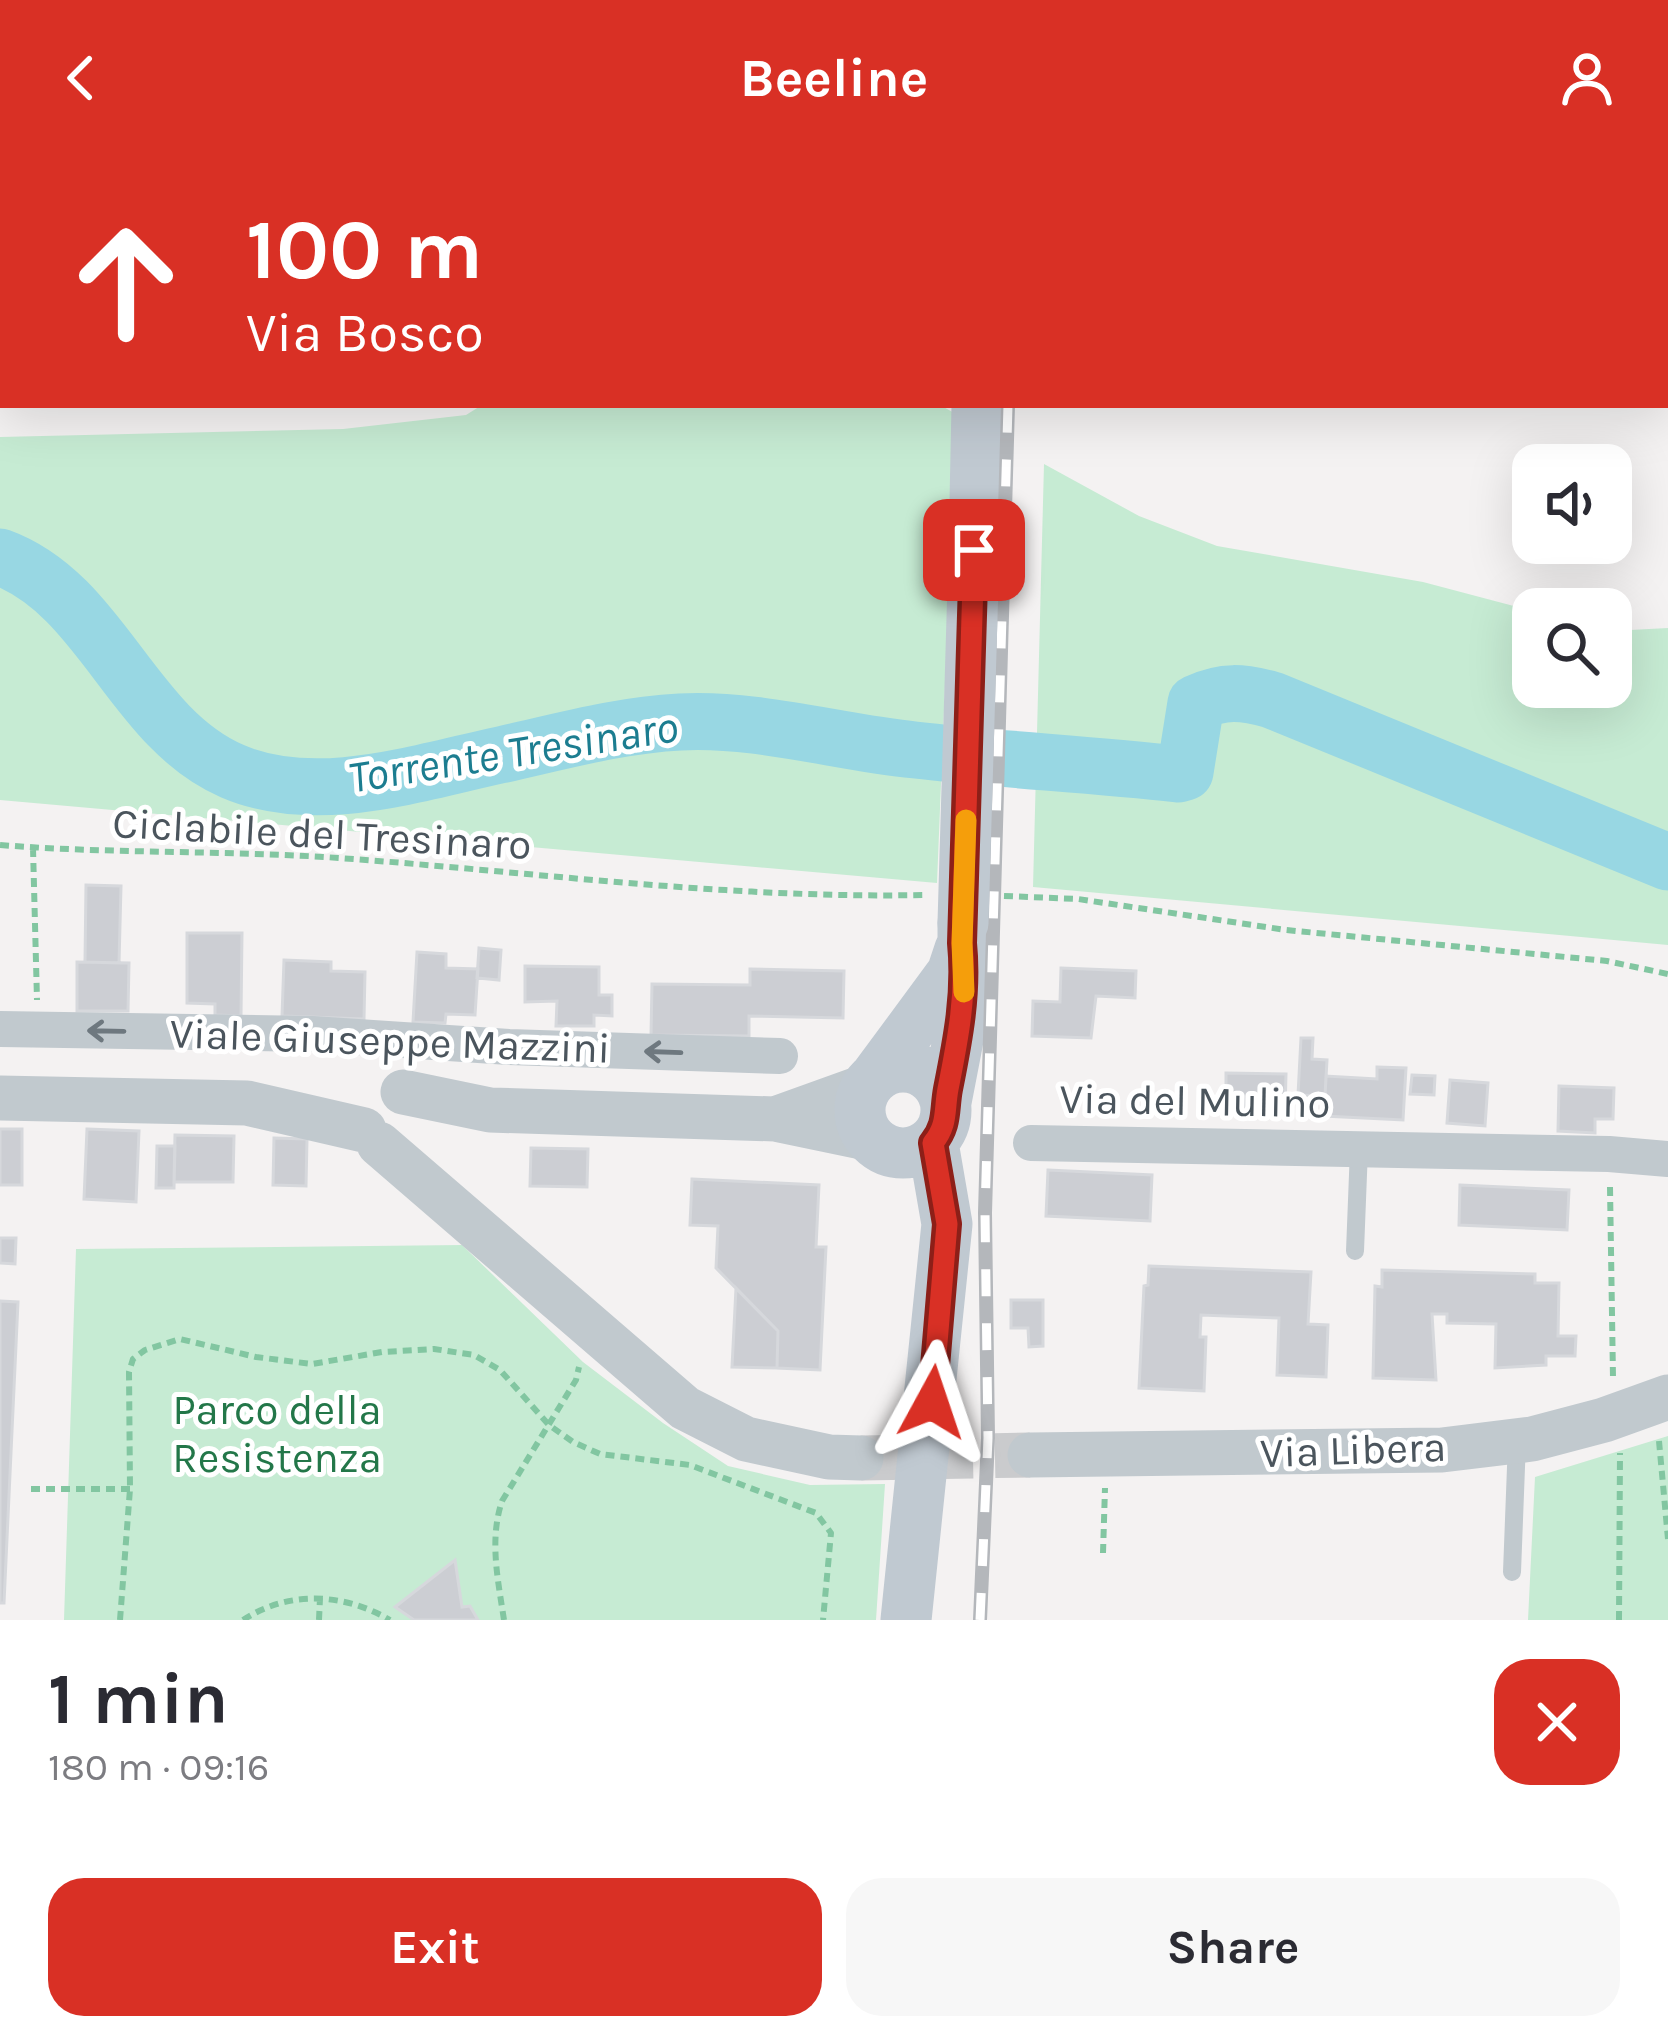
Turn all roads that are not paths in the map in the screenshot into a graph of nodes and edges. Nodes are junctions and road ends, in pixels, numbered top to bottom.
1 (977, 408) edge
2 (962, 933) junction
3 (0, 1029) edge
4 (780, 1056) dead end
5 (872, 1081) junction
6 (0, 1098) edge
7 (775, 1119) junction
8 (391, 1120) junction
9 (939, 1122) junction
10 (876, 1144) junction
11 (1030, 1144) dead end
12 (1359, 1149) junction
13 (1668, 1159) edge
14 (1354, 1251) dead end
15 (940, 1311) junction
16 (1661, 1411) edge
17 (1517, 1441) junction
18 (1030, 1455) tunnel mouth
19 (861, 1458) tunnel mouth
20 (1512, 1572) dead end
21 (906, 1620) edge

1 - 2 main road, bridge
2 - 5 main road
2 - 9 main road
4 -> 3 street, Viale Giuseppe Mazzini
5 - 7 street, Viale Giuseppe Mazzini
5 - 9 main road
5 - 10 main road
6 - 8 street, Viale Giuseppe Mazzini
7 - 8 street, Viale Giuseppe Mazzini
7 - 10 street, Viale Giuseppe Mazzini
8 - 19 street
9 - 10 main road
9 - 15 main road
10 - 15 main road
11 - 12 street, Via del Mulino
12 - 13 street, Via del Mulino
12 - 14 lane, Via del Mulino
15 - 21 main road
16 - 17 street, Via Libera
17 - 18 street, Via Libera
17 - 20 lane

